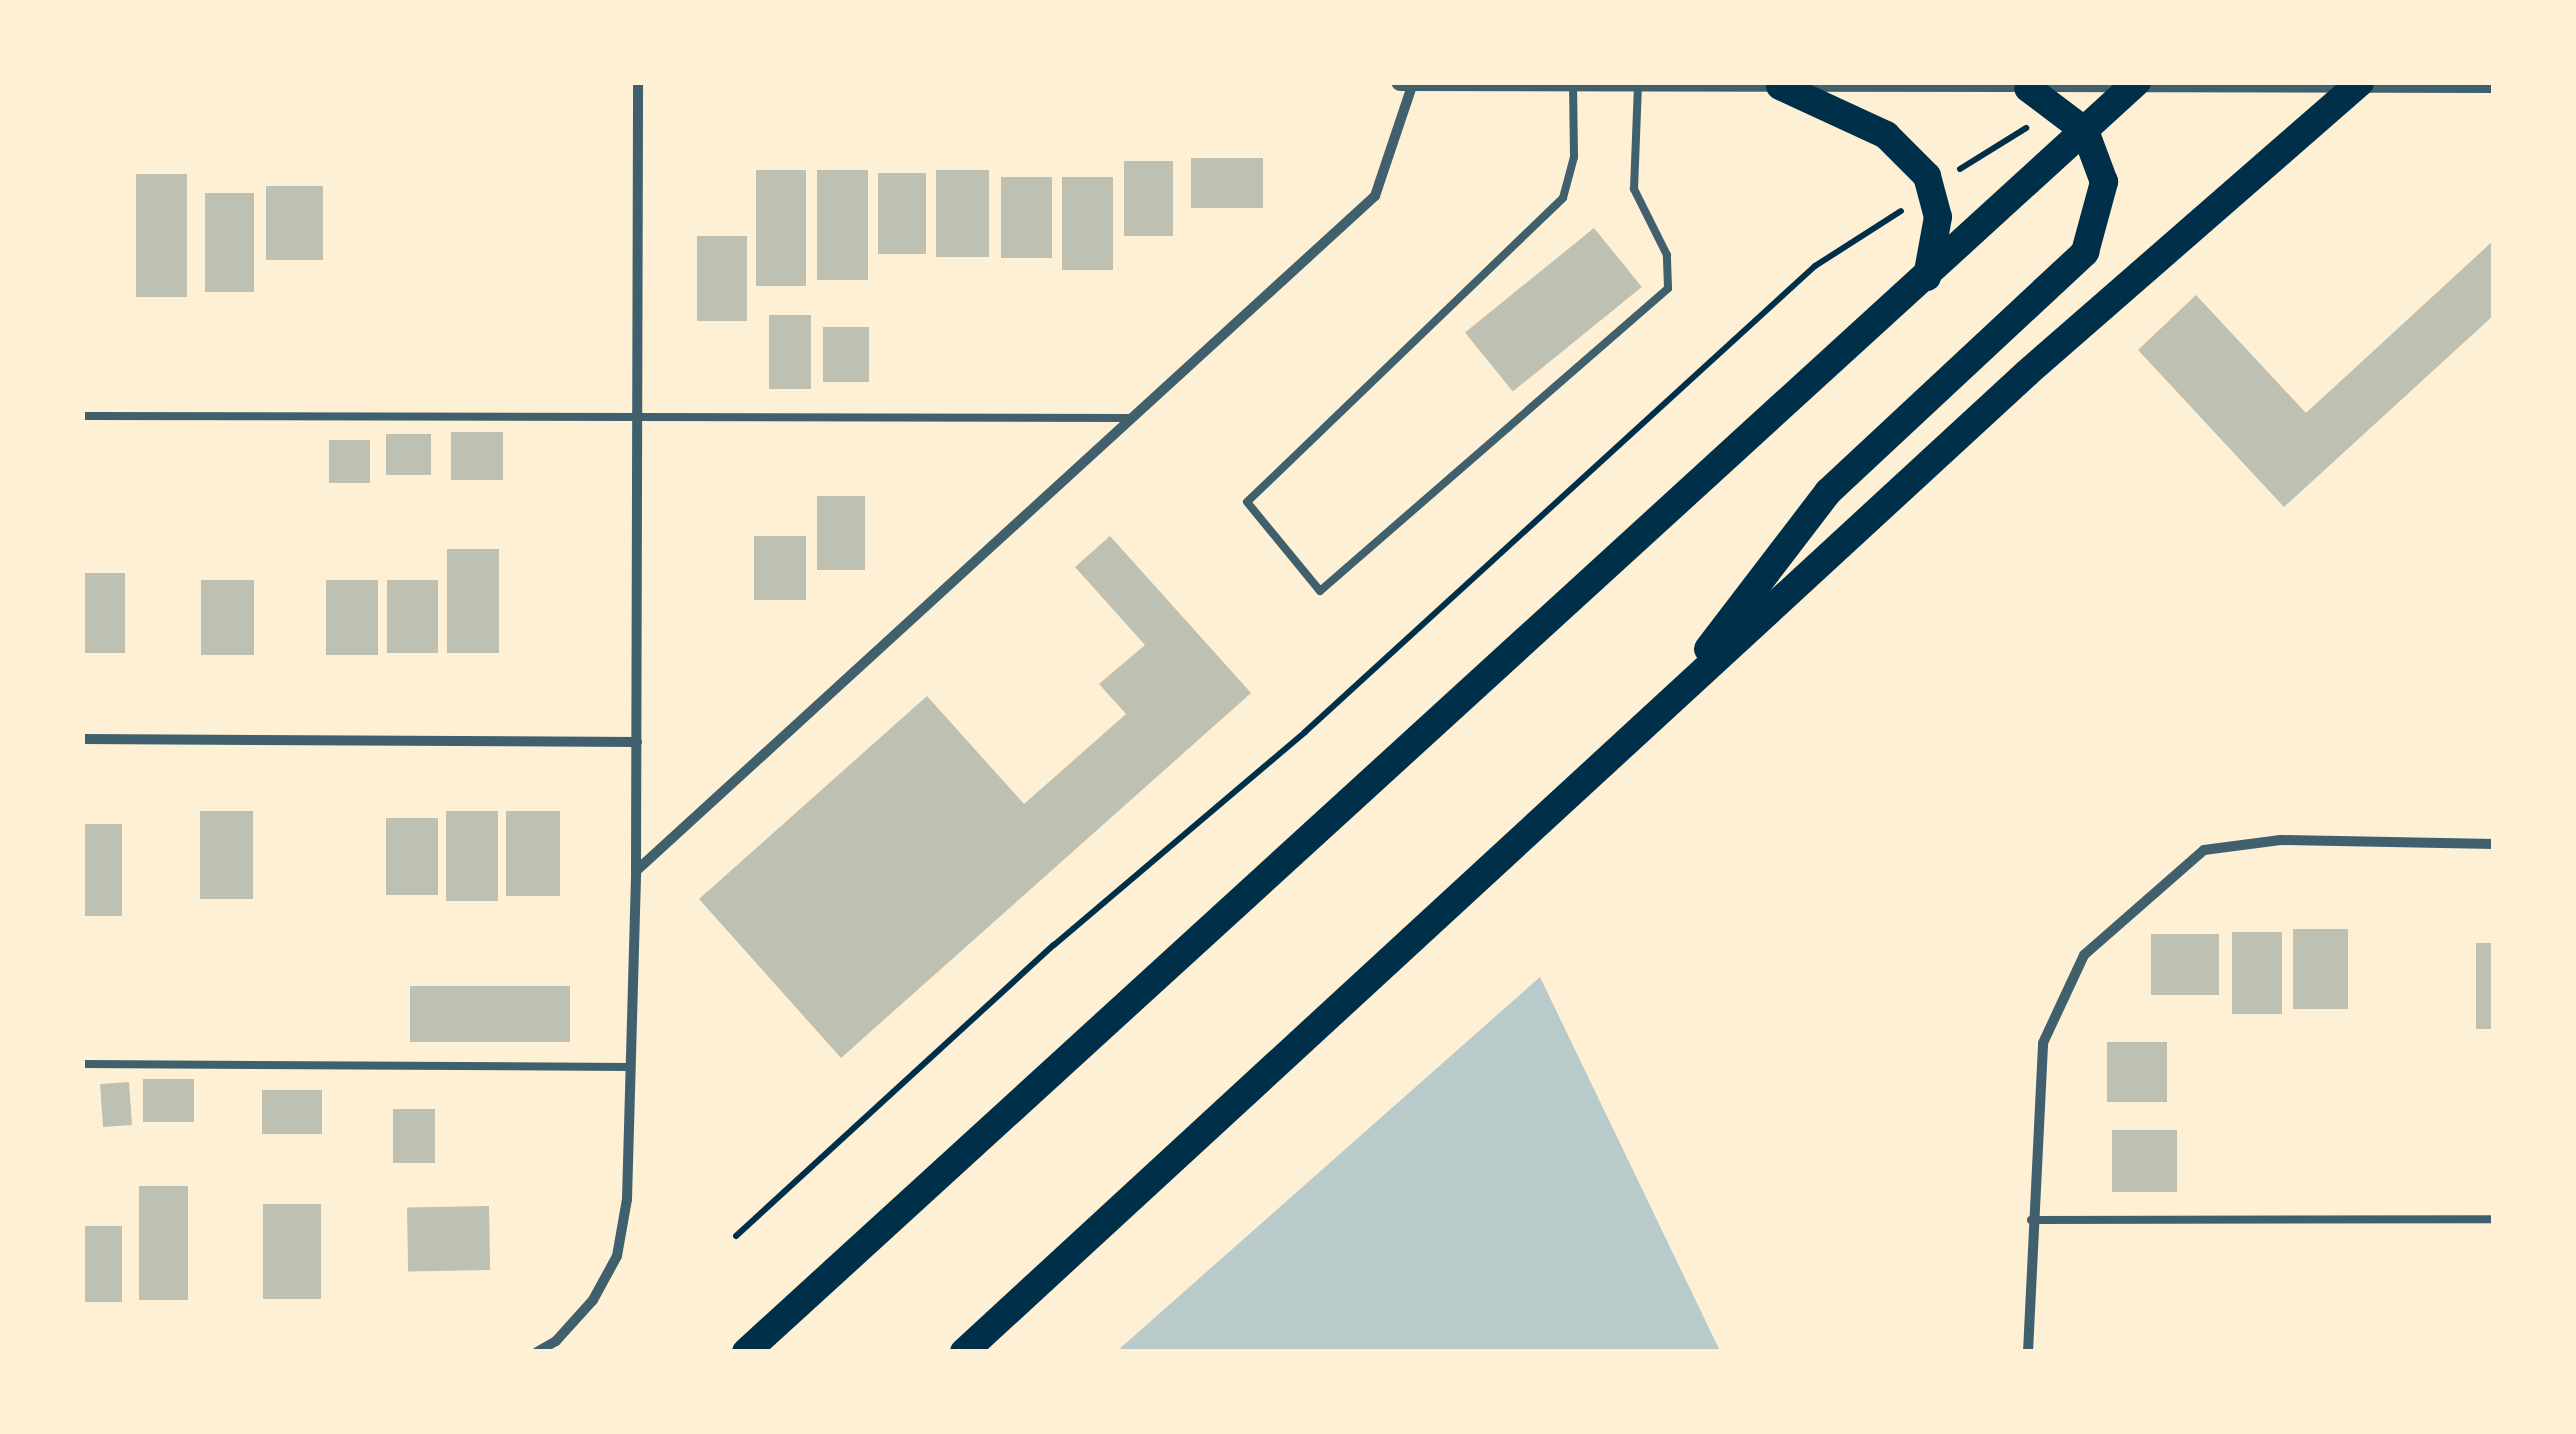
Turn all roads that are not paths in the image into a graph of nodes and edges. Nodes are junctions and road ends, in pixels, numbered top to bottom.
1 (638, 82) edge
2 (1400, 82) edge
3 (1414, 83) edge
4 (2360, 83) edge
5 (1573, 84) edge
6 (1616, 84) edge
7 (1739, 84) edge
8 (2494, 84) edge
9 (1638, 85) edge
10 (1904, 85) edge
11 (2135, 85) edge
12 (1780, 86) junction
13 (2035, 91) edge
14 (2086, 131) junction
15 (1928, 277) junction
16 (82, 416) edge
17 (638, 418) junction
18 (1132, 418) junction
19 (1664, 706) junction
20 (82, 739) edge
21 (637, 742) junction
22 (2494, 844) edge
23 (636, 871) junction
24 (82, 1064) edge
25 (630, 1067) junction
26 (2494, 1219) edge
27 (2031, 1220) junction
28 (537, 1352) edge
29 (746, 1352) edge
30 (964, 1352) edge
31 (2028, 1352) edge

1 - 17 street
2 - 3 street
3 - 5 street
3 - 18 street
4 - 8 street
4 - 11 street
4 - 19 highway
5 - 6 street
5 - 9 lane
6 - 9 street
7 - 9 street
7 - 12 street
10 - 12 street
10 - 13 street
11 - 13 street
11 - 14 highway
12 - 15 highway
13 - 14 highway
14 - 15 highway
14 - 19 highway
15 - 29 highway
16 - 17 lane
17 - 18 lane
17 - 21 street
18 - 23 street
19 - 30 highway
20 - 21 street
21 - 23 street
22 - 27 street
23 - 25 street
24 - 25 lane
25 - 28 street
26 - 27 lane
27 - 31 street

